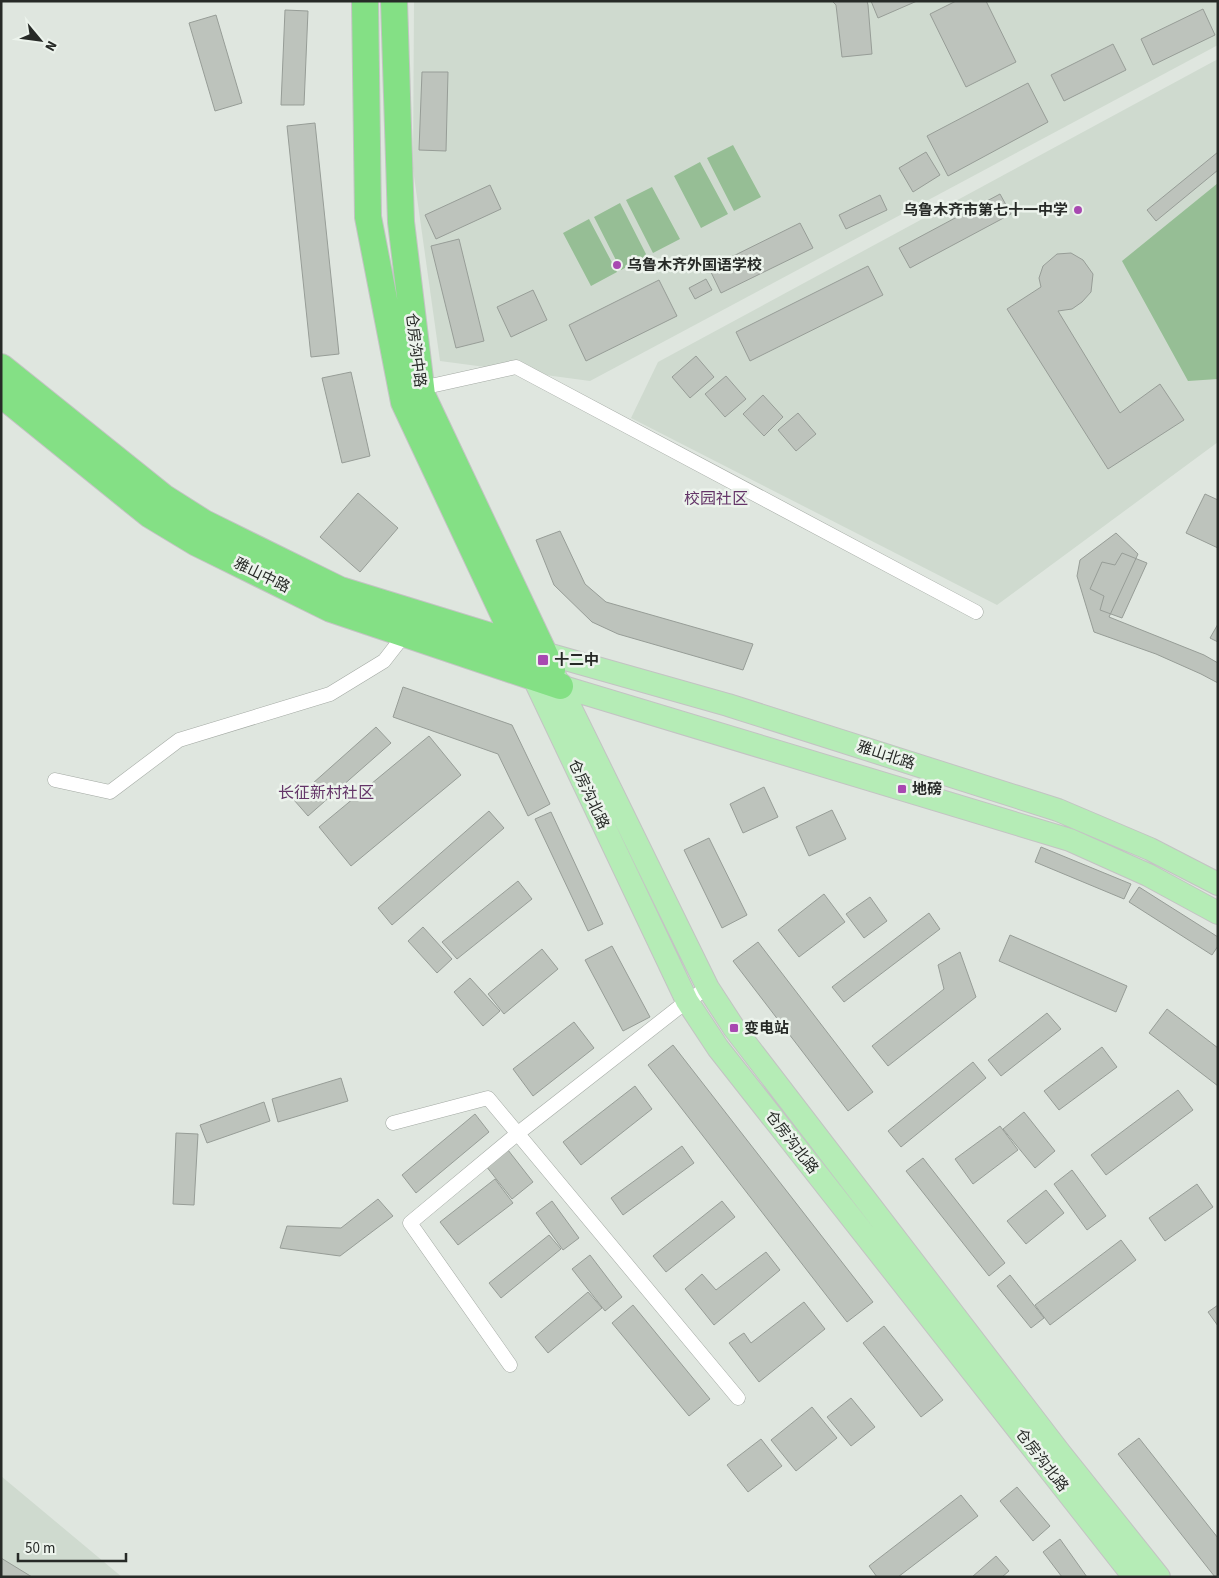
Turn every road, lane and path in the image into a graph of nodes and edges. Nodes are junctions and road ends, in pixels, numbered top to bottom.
1 (365, 1) edge
2 (394, 1) edge
3 (1, 367) edge
4 (411, 390) junction
5 (1, 394) edge
6 (976, 612) dead end
7 (405, 634) junction
8 (539, 665) junction
9 (55, 780) dead end
10 (1218, 884) edge
11 (1218, 912) edge
12 (708, 988) junction
13 (687, 1001) junction
14 (393, 1122) dead end
15 (518, 1134) junction
16 (510, 1365) dead end
17 (738, 1398) dead end
18 (1134, 1577) edge
19 (1159, 1577) edge

1 - 4 highway, 仓房沟中路
2 - 4 highway, 仓房沟中路
3 - 8 highway, 雅山中路
4 - 6 street
4 - 8 highway, 仓房沟中路
5 - 7 highway, 雅山中路
7 - 8 highway, 雅山中路
7 - 9 street
8 - 10 main road, 雅山北路
8 - 11 main road, 雅山北路
8 - 12 main road, 仓房沟北路
8 - 13 main road, 仓房沟北路
12 - 13 street
12 - 19 main road, 仓房沟北路
13 - 15 street
13 - 18 main road, 仓房沟北路
14 - 15 street
15 - 16 street
15 - 17 street

